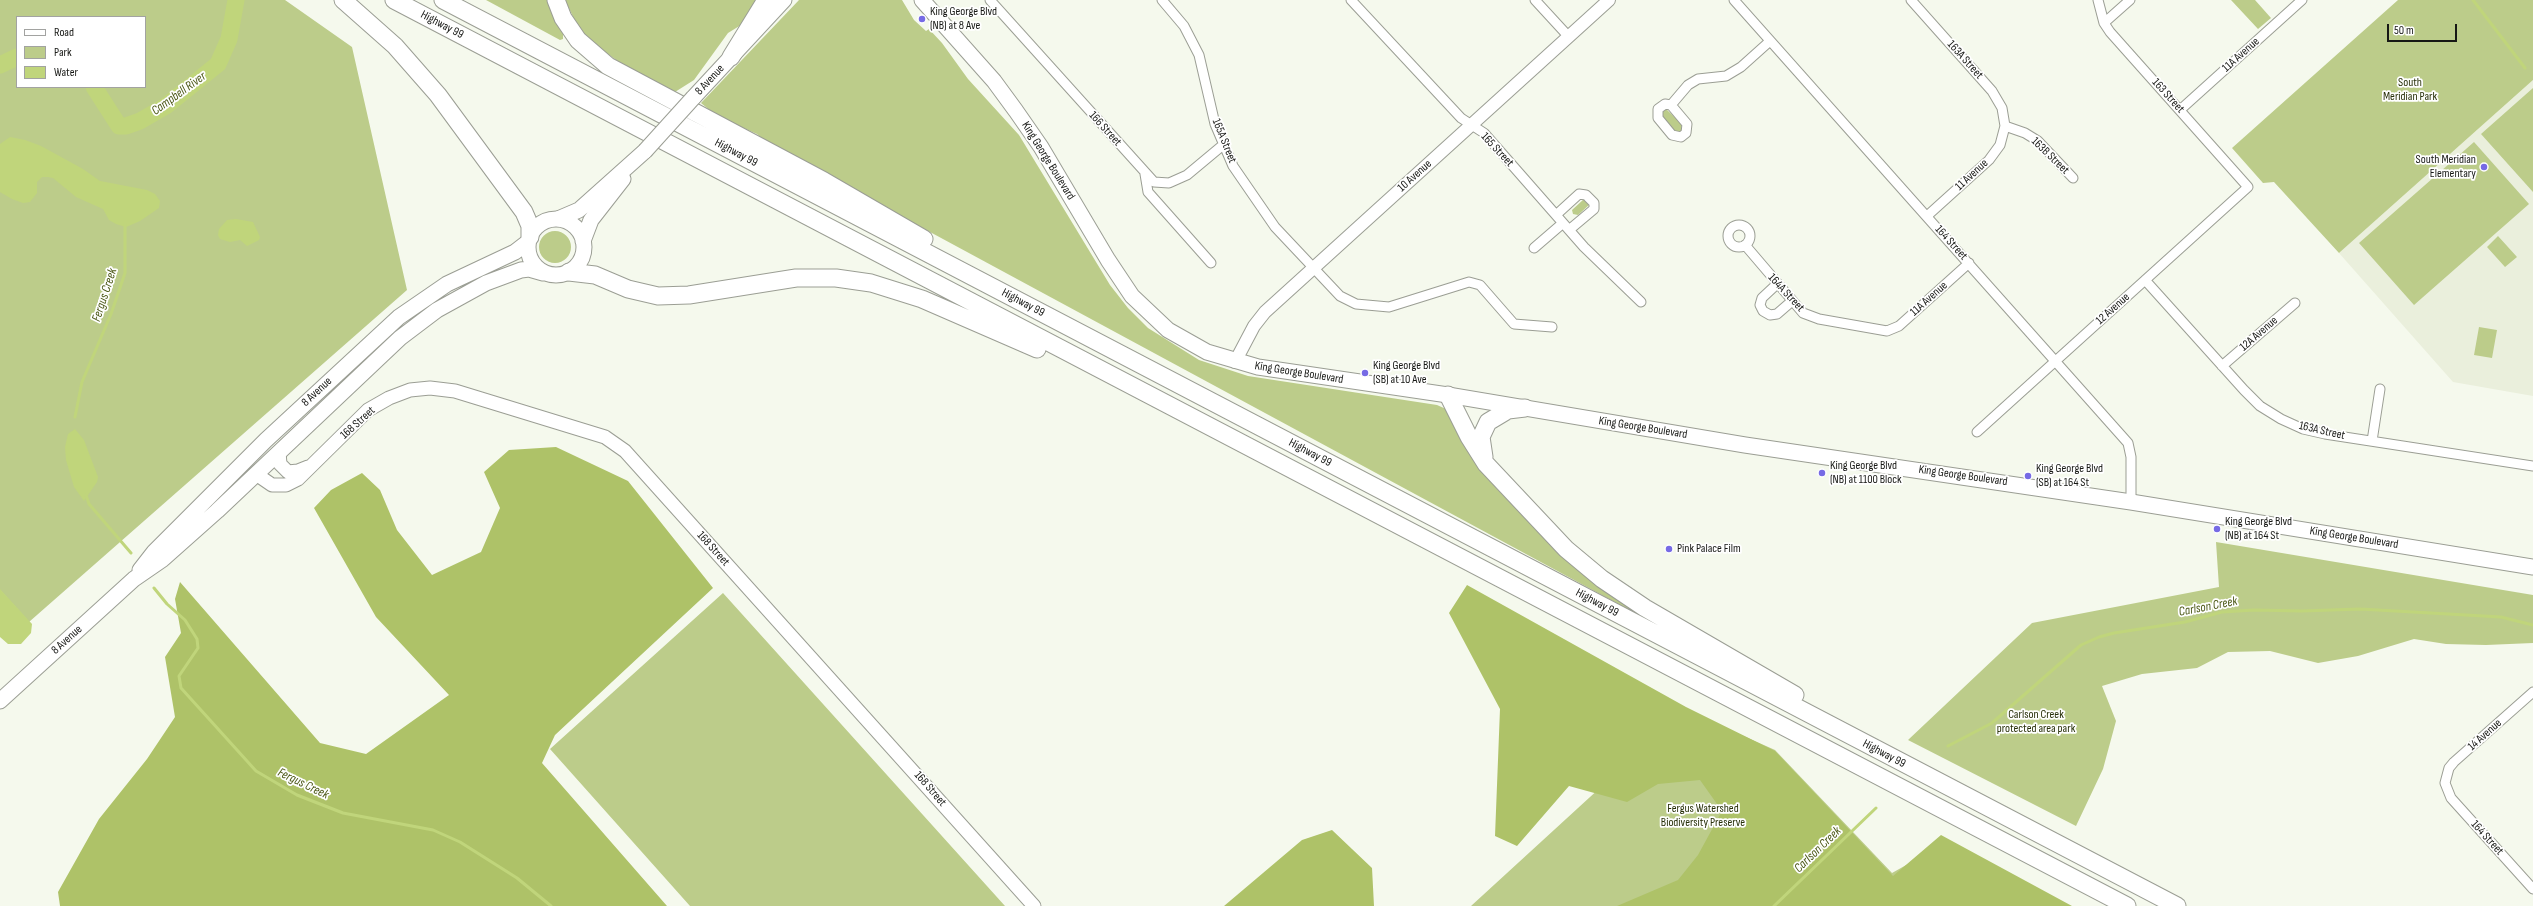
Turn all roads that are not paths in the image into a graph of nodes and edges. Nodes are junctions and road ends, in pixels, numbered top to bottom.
1 (343, 0) edge
2 (394, 0) edge
3 (443, 0) edge
4 (556, 0) edge
5 (922, 0) edge
6 (990, 0) edge
7 (1162, 0) edge
8 (1351, 0) edge
9 (1535, 0) edge
10 (1609, 0) edge
11 (1734, 0) edge
12 (1912, 0) edge
13 (2098, 0) edge
14 (2130, 0) edge
15 (2302, 0) edge
16 (777, 2) edge
17 (2104, 23) junction
18 (1569, 37) junction
19 (1770, 41) junction
20 (731, 57) joint
21 (1670, 105) dead end
22 (2180, 110) junction
23 (1472, 125) junction
24 (2005, 126) junction
25 (1223, 145) junction
26 (645, 151) junction
27 (1145, 174) junction
28 (2073, 178) dead end
29 (2248, 187) joint
30 (1556, 215) junction
31 (1927, 216) junction
32 (558, 220) junction
33 (1563, 223) junction
34 (1569, 230) junction
35 (529, 239) junction
36 (583, 241) junction
37 (1744, 245) dead end
38 (1534, 248) dead end
39 (1211, 263) dead end
40 (1969, 263) junction
41 (1312, 269) junction
42 (543, 272) junction
43 (569, 272) junction
44 (2145, 280) junction
45 (1777, 284) junction
46 (1641, 302) dead end
47 (1792, 302) junction
48 (2295, 303) dead end
49 (1552, 327) dead end
50 (1887, 331) joint
51 (377, 336) junction
52 (2056, 360) junction
53 (1235, 362) junction
54 (2222, 366) junction
55 (1174, 382) junction
56 (2380, 389) dead end
57 (1448, 395) junction
58 (1525, 408) junction
59 (1977, 432) dead end
60 (1229, 437) junction
61 (2372, 441) junction
62 (279, 452) junction
63 (315, 464) junction
64 (2533, 466) edge
65 (256, 474) junction
66 (1497, 477) junction
67 (2131, 502) junction
68 (2533, 567) edge
69 (134, 579) junction
70 (2533, 692) edge
71 (0, 701) edge
72 (1935, 780) junction
73 (2445, 783) joint
74 (2532, 886) edge
75 (1034, 906) edge
76 (2126, 906) edge
77 (2177, 906) edge

1 - 35 highway
2 - 60 highway, Highway 99
3 - 55 highway, Highway 99
4 - 55 highway
5 - 53 main road, King George Boulevard
6 - 27 street, 166 Street
7 - 25 street, 165A Street
8 - 23 street, 165 Street
9 - 18 street
10 - 18 street, 10 Avenue
11 - 19 street, 164 Street
12 - 24 street, 163A Street
13 - 17 street, 163 Street
14 - 17 street
15 - 22 street, 11A Avenue
16 - 20 highway
17 - 22 street, 163 Street
18 - 23 street, 10 Avenue
19 - 21 street
19 - 31 street, 164 Street
20 - 26 main road, 8 Avenue, bridge
22 - 29 street, 163 Street
23 - 30 street, 165 Street
23 - 41 street, 10 Avenue
24 - 28 street, 163B Street
24 - 31 street, 11 Avenue
25 - 27 street
25 - 41 street, 165A Street
26 - 32 main road, 8 Avenue
26 - 36 main road, 8 Avenue
27 - 39 street, 166 Street
29 - 44 street, 12 Avenue
30 - 33 street, 165 Street
30 - 34 street
31 - 40 street, 164 Street
32 - 35 main road
32 - 36 main road
33 - 34 street, 165 Street
33 - 38 street
34 - 46 street, 165 Street
35 - 42 main road
35 - 51 main road, 8 Avenue
36 - 43 main road
37 - 45 street, 164A Street
40 - 50 street, 11A Avenue
40 - 52 street, 164 Street
41 - 49 street, 165A Street
41 - 53 street, 10 Avenue
42 - 43 main road
42 - 62 main road, 8 Avenue
43 - 60 highway
44 - 52 street, 12 Avenue
44 - 54 street, 163A Street
45 - 47 street, 164A Street
45 - 47 street
47 - 50 street, 164A Street
48 - 54 street, 12A Avenue
51 - 65 main road
51 - 69 main road, 8 Avenue
52 - 59 street, 12 Avenue
52 - 67 street, 164 Street
53 - 57 main road, King George Boulevard
54 - 61 street, 163A Street
55 - 72 highway, Highway 99
56 - 61 street
57 - 58 main road, King George Boulevard
57 - 66 highway
58 - 66 highway
58 - 67 main road, King George Boulevard
60 - 76 highway, Highway 99
61 - 64 street, 163A Street
62 - 63 main road, 168 Street
62 - 65 main road, 8 Avenue
63 - 65 main road, 168 Street
63 - 75 main road, 168 Street
65 - 69 main road, 8 Avenue
66 - 72 highway
67 - 68 main road, King George Boulevard
69 - 71 main road, 8 Avenue
70 - 73 street, 14 Avenue
72 - 77 highway, Highway 99
73 - 74 street, 164 Street

